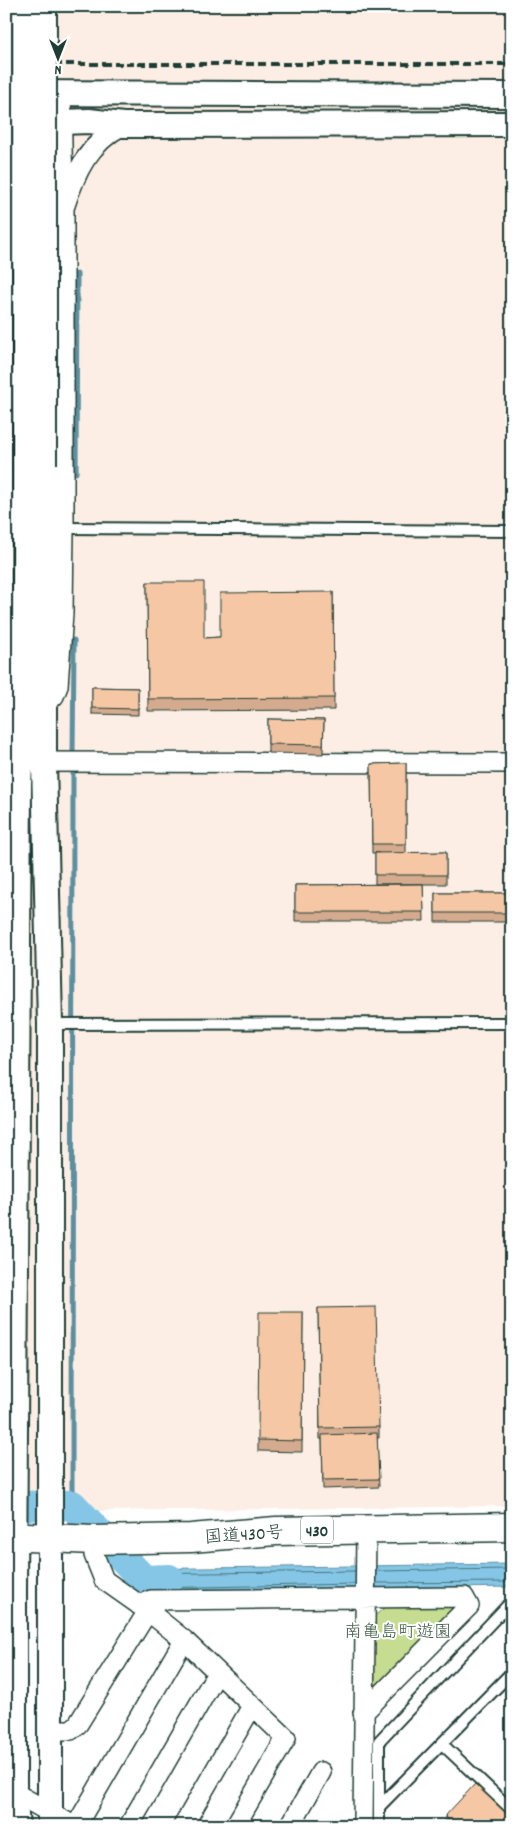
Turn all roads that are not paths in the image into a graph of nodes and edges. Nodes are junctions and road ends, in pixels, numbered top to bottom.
1 (25, 6) edge
2 (44, 6) edge
3 (6, 93) edge
4 (61, 94) junction
5 (512, 95) edge
6 (61, 122) junction
7 (6, 124) edge
8 (512, 124) edge
9 (123, 125) junction
10 (64, 208) junction
11 (34, 464) junction
12 (64, 528) junction
13 (512, 531) edge
14 (6, 662) edge
15 (44, 705) junction
16 (16, 734) edge
17 (44, 736) junction
18 (20, 762) junction
19 (44, 762) junction
20 (512, 763) edge
21 (512, 1022) edge
22 (66, 1024) junction
23 (512, 1527) edge
24 (12, 1529) edge
25 (512, 1544) edge
26 (50, 1546) junction
27 (365, 1546) junction
28 (111, 1549) junction
29 (365, 1594) junction
30 (512, 1605) edge
31 (144, 1608) junction
32 (184, 1640) junction
33 (512, 1672) edge
34 (217, 1673) junction
35 (10, 1682) edge
36 (252, 1706) junction
37 (363, 1713) junction
38 (50, 1730) junction
39 (442, 1744) junction
40 (321, 1772) dead end
41 (10, 1790) edge
42 (379, 1807) junction
43 (512, 1810) edge
44 (50, 1819) edge
45 (17, 1826) edge
46 (75, 1826) edge
47 (129, 1826) edge
48 (183, 1826) edge
49 (235, 1826) edge
50 (290, 1826) edge
51 (363, 1826) edge
52 (379, 1826) edge

1 - 11 street, bridge
2 - 11 street, bridge
3 - 4 street
4 - 5 street
4 - 6 street
6 - 7 street
6 - 9 street
6 - 10 street
8 - 9 street
9 - 10 street
10 - 12 street
11 - 15 street
11 - 16 street
12 - 13 lane
12 - 15 street
14 - 16 street
15 - 17 street
16 - 17 street
16 - 18 street
17 - 19 street
18 - 19 street
18 - 24 street
19 - 20 street
19 - 22 street
21 - 22 lane
22 - 26 street
23 - 27 highway, 国道430号 / 430
24 - 26 highway, 国道430号 / 430
24 - 35 street
25 - 27 highway, 国道430号 / 430
26 - 28 highway, 国道430号 / 430
26 - 38 street
27 - 28 highway, 国道430号 / 430
27 - 29 street
28 - 31 street
29 - 31 street
29 - 37 street
29 - 37 street
30 - 42 lane
31 - 32 street
31 - 38 street
32 - 34 street
32 - 46 street
33 - 39 lane
34 - 36 street
34 - 47 street
35 - 41 street
36 - 48 street
36 - 49 street
37 - 51 street
38 - 44 street
39 - 42 lane
39 - 43 lane
40 - 50 street
41 - 44 street
41 - 45 street
42 - 52 lane
44 - 46 street

